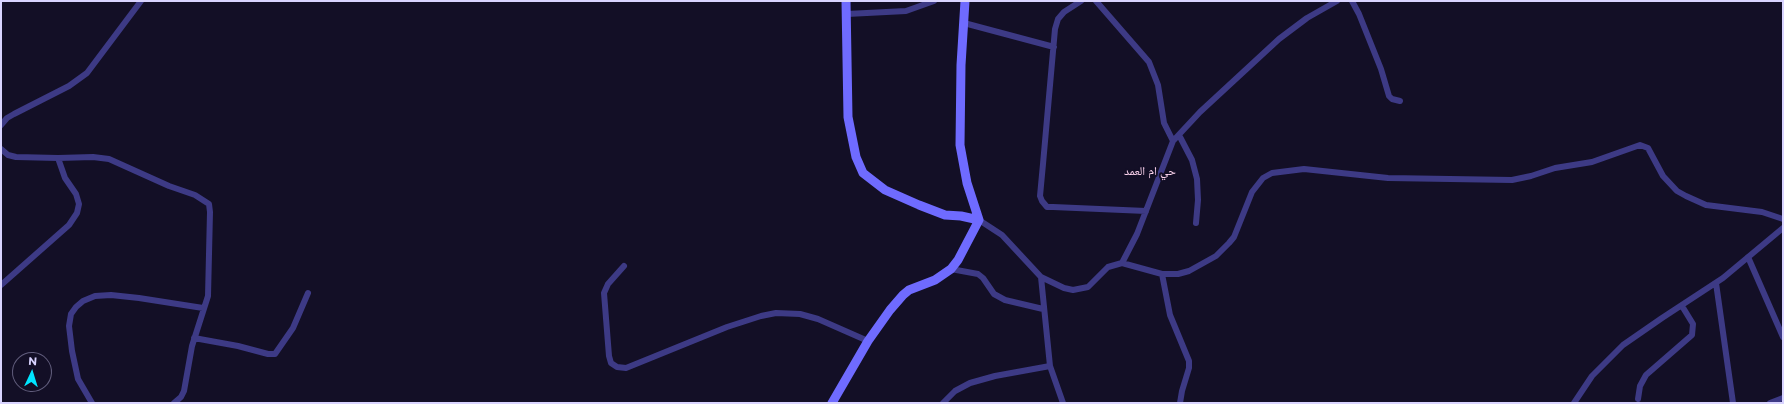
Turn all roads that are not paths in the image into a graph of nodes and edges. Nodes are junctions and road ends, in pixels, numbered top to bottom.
1 (141, 1) edge
2 (846, 1) edge
3 (934, 1) edge
4 (965, 1) edge
5 (1081, 1) edge
6 (1096, 1) edge
7 (1338, 1) edge
8 (1352, 1) edge
9 (847, 14) junction
10 (964, 23) junction
11 (1054, 47) junction
12 (1400, 101) dead end
13 (1, 126) edge
14 (1179, 136) junction
15 (1173, 141) junction
16 (1, 149) edge
17 (58, 158) junction
18 (1146, 211) junction
19 (1783, 219) edge
20 (979, 220) junction
21 (1196, 223) dead end
22 (1783, 228) edge
23 (1748, 257) junction
24 (1122, 263) junction
25 (624, 266) dead end
26 (951, 269) junction
27 (1162, 274) junction
28 (1041, 277) junction
29 (1716, 283) junction
30 (1, 285) edge
31 (308, 293) dead end
32 (1682, 306) junction
33 (203, 308) junction
34 (1043, 309) junction
35 (1783, 337) edge
36 (194, 338) junction
37 (868, 341) junction
38 (1050, 366) junction
39 (1783, 398) edge
40 (1638, 399) dead end
41 (92, 403) edge
42 (174, 403) edge
43 (832, 403) edge
44 (943, 403) edge
45 (1063, 403) edge
46 (1180, 403) edge
47 (1574, 403) edge
48 (1733, 403) edge
49 (1770, 403) edge

1 - 13 street
2 - 9 street
3 - 9 street
4 - 10 street
5 - 11 street
6 - 15 street
7 - 14 street
8 - 12 street
9 - 20 street
10 - 11 street
10 - 20 street
11 - 18 street
14 - 15 street
14 - 21 street
15 - 18 street
16 - 17 street
17 - 30 street
17 - 33 street
18 - 24 street
19 - 27 street
20 - 26 street
20 - 28 street
22 - 23 street
23 - 29 street
23 - 35 street
24 - 27 street
24 - 28 street
25 - 37 street
26 - 34 street
26 - 37 street
27 - 46 street
28 - 34 street
29 - 32 street
29 - 48 street
31 - 36 street
32 - 40 street
32 - 47 street
33 - 36 street
33 - 41 street
34 - 38 street
36 - 42 street
37 - 43 street
38 - 44 street
38 - 45 street
39 - 49 street

